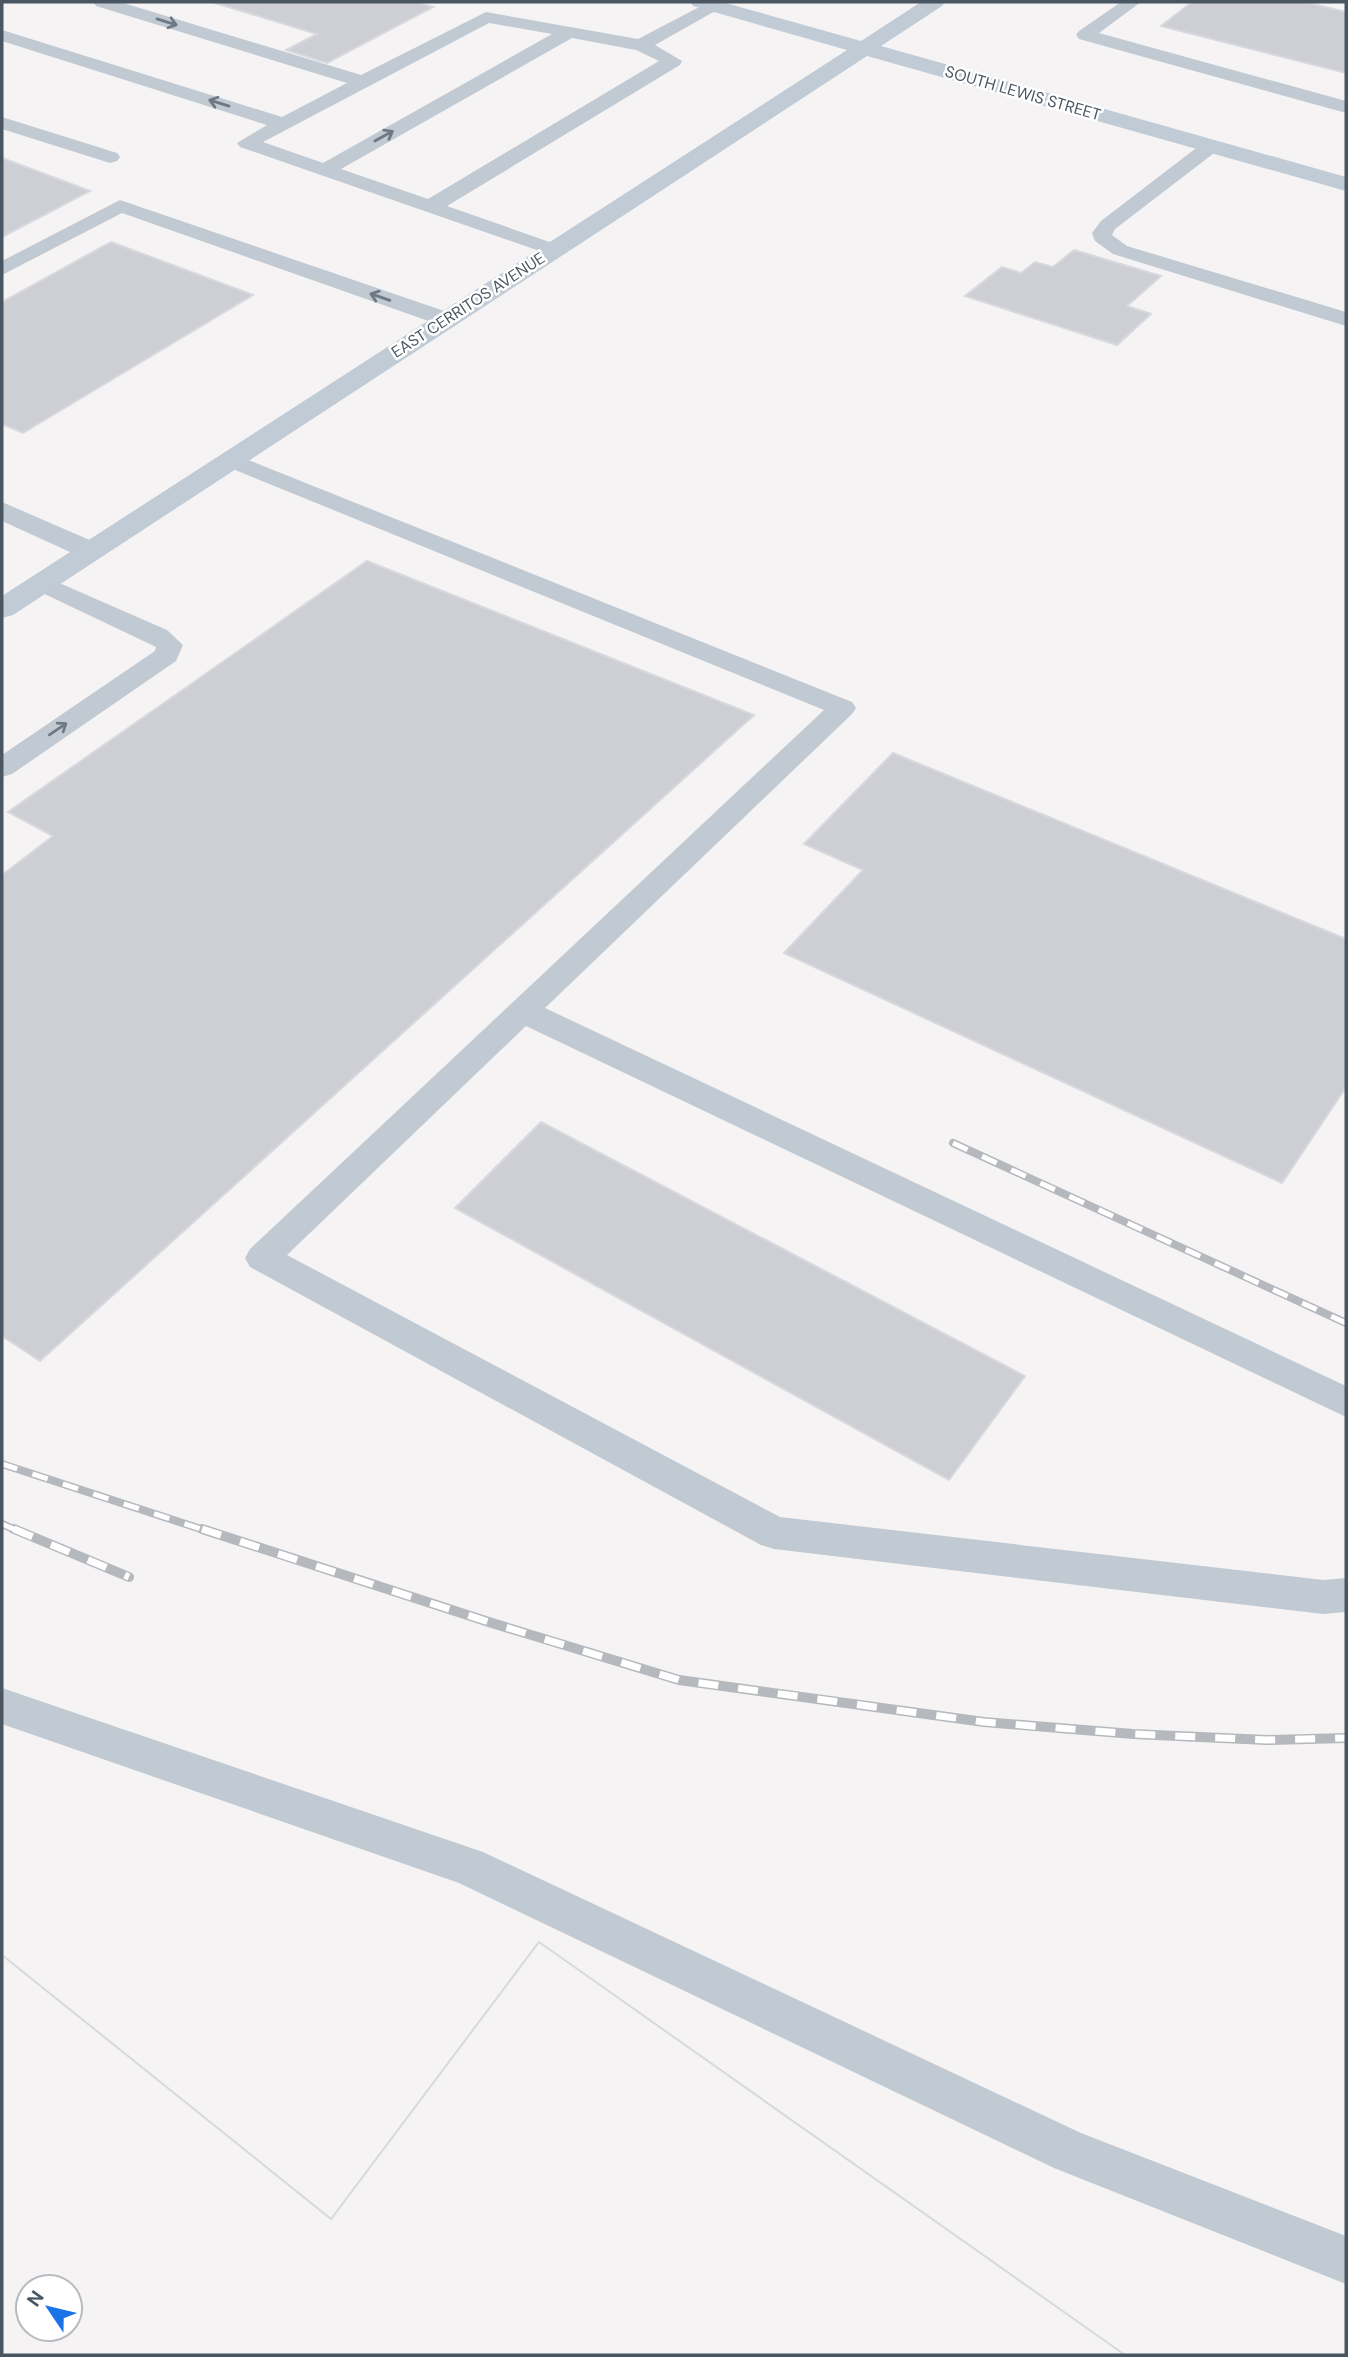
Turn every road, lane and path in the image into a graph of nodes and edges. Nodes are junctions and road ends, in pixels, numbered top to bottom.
1 (102, 2) edge
2 (935, 2) edge
3 (1132, 2) edge
4 (707, 4) edge
5 (569, 32) junction
6 (2, 35) edge
7 (641, 45) junction
8 (864, 48) junction
9 (363, 82) junction
10 (1346, 107) edge
11 (2, 123) edge
12 (284, 124) junction
13 (1210, 146) junction
14 (110, 157) dead end
15 (324, 170) junction
16 (1346, 184) edge
17 (430, 206) junction
18 (554, 250) junction
19 (2, 269) edge
20 (445, 319) junction
21 (1346, 319) edge
22 (230, 460) junction
23 (2, 510) edge
24 (91, 551) junction
25 (41, 583) junction
26 (2, 609) edge
27 (2, 768) edge
28 (523, 1011) junction
29 (1346, 1402) edge
30 (1346, 1595) edge
31 (2, 1706) edge
32 (1346, 2260) edge

1 -> 9 lane
2 - 8 main road, EAST CERRITOS AVENUE
3 - 10 lane
4 - 7 lane
4 - 8 main road, SOUTH LEWIS STREET
5 - 7 lane
5 - 9 lane
15 -> 5 lane
12 -> 6 lane
7 - 17 lane
8 - 13 main road, SOUTH LEWIS STREET
8 - 18 main road, EAST CERRITOS AVENUE
9 - 12 lane
11 - 14 lane
12 - 15 lane
13 - 16 main road, SOUTH LEWIS STREET
13 - 21 lane
15 - 17 lane
17 - 18 lane
18 - 20 main road, EAST CERRITOS AVENUE
20 -> 19 lane
20 - 22 main road, EAST CERRITOS AVENUE
22 - 24 main road, EAST CERRITOS AVENUE
22 - 28 lane
23 - 24 street
24 - 25 main road, EAST CERRITOS AVENUE
25 - 26 main road, EAST CERRITOS AVENUE
27 -> 25 lane
28 - 29 lane
28 - 30 lane
31 - 32 lane

